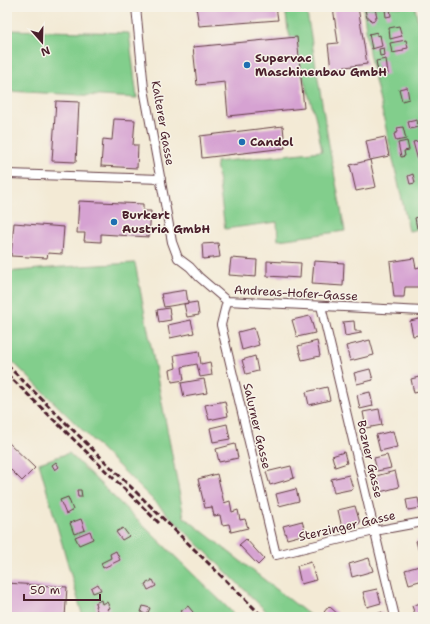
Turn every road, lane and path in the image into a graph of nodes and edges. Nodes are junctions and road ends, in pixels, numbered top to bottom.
1 (136, 7) edge
2 (8, 174) dead end
3 (161, 179) junction
4 (172, 242) joint
5 (227, 302) junction
6 (321, 306) junction
7 (423, 310) edge
8 (423, 522) edge
9 (374, 531) junction
10 (276, 555) joint
11 (395, 617) edge

1 - 3 street, Kalterer Gasse
2 - 3 street
3 - 4 street, Kalterer Gasse
4 - 5 street, Andreas-Hofer-Gasse
5 - 6 street, Andreas-Hofer-Gasse
5 - 10 street, Salurner Gasse
6 - 7 street, Andreas-Hofer-Gasse
6 - 9 street, Bozner Gasse
8 - 9 street, Sterzinger Gasse
9 - 10 street, Sterzinger Gasse
9 - 11 street, Bozner Gasse

